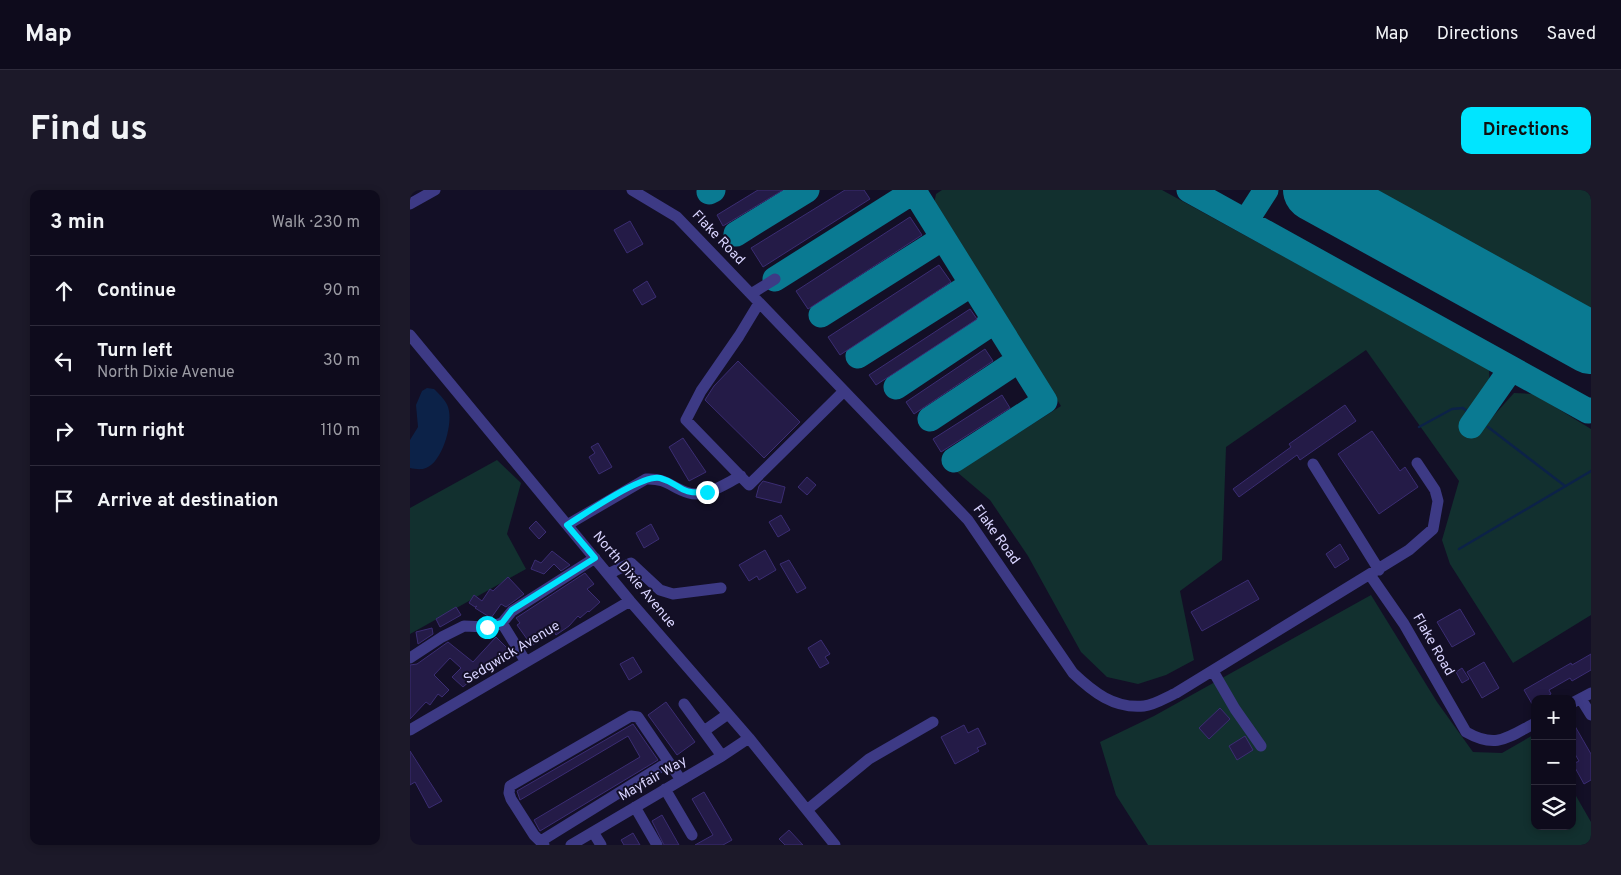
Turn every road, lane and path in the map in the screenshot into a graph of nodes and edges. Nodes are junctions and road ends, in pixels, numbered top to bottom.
1 (435, 190) edge
2 (632, 190) edge
3 (410, 204) edge
4 (775, 280) dead end
5 (755, 298) junction
6 (410, 335) edge
7 (844, 391) junction
8 (1417, 463) dead end
9 (1313, 464) dead end
10 (741, 476) junction
11 (567, 525) junction
12 (595, 558) junction
13 (1375, 572) junction
14 (608, 574) junction
15 (721, 588) dead end
16 (630, 601) junction
17 (502, 623) junction
18 (410, 658) edge
19 (526, 662) junction
20 (1213, 671) junction
21 (1582, 698) edge
22 (684, 704) dead end
23 (728, 714) junction
24 (1591, 715) edge
25 (933, 722) dead end
26 (1531, 725) edge
27 (410, 730) edge
28 (704, 732) junction
29 (749, 738) junction
30 (1261, 746) dead end
31 (722, 756) junction
32 (669, 765) junction
33 (681, 780) junction
34 (665, 789) junction
35 (635, 807) junction
36 (807, 810) junction
37 (593, 832) junction
38 (692, 835) dead end
39 (542, 843) edge
40 (571, 845) edge
41 (601, 845) edge
42 (657, 845) edge
43 (835, 845) edge

1 - 3 street
2 - 5 street, Flake Road
4 - 5 street
5 - 7 street, Flake Road
5 - 10 street
6 - 11 street, North Dixie Avenue
7 - 10 street
7 - 20 street, Flake Road
8 - 13 street, Flake Road
9 - 13 street
10 - 11 street
11 - 12 street, North Dixie Avenue
12 - 14 street, North Dixie Avenue
12 - 17 street
13 - 20 street, Flake Road
13 - 26 street, Flake Road
14 - 15 street
14 - 16 street, North Dixie Avenue
16 - 19 street, Sedgwick Avenue
16 - 23 street, North Dixie Avenue
17 - 18 street
17 - 19 street
19 - 27 street, Sedgwick Avenue
20 - 30 street
21 - 24 street
22 - 28 street
23 - 28 street
23 - 29 street, North Dixie Avenue
25 - 36 street
28 - 31 street
29 - 31 street, Mayfair Way
29 - 36 street, North Dixie Avenue
31 - 33 street, Mayfair Way
32 - 33 street
32 - 39 street
32 - 39 street
33 - 34 street, Mayfair Way
34 - 35 street, Mayfair Way
34 - 38 street
35 - 37 street, Mayfair Way
35 - 42 street
36 - 43 street, North Dixie Avenue
37 - 40 street, Mayfair Way
37 - 41 street

